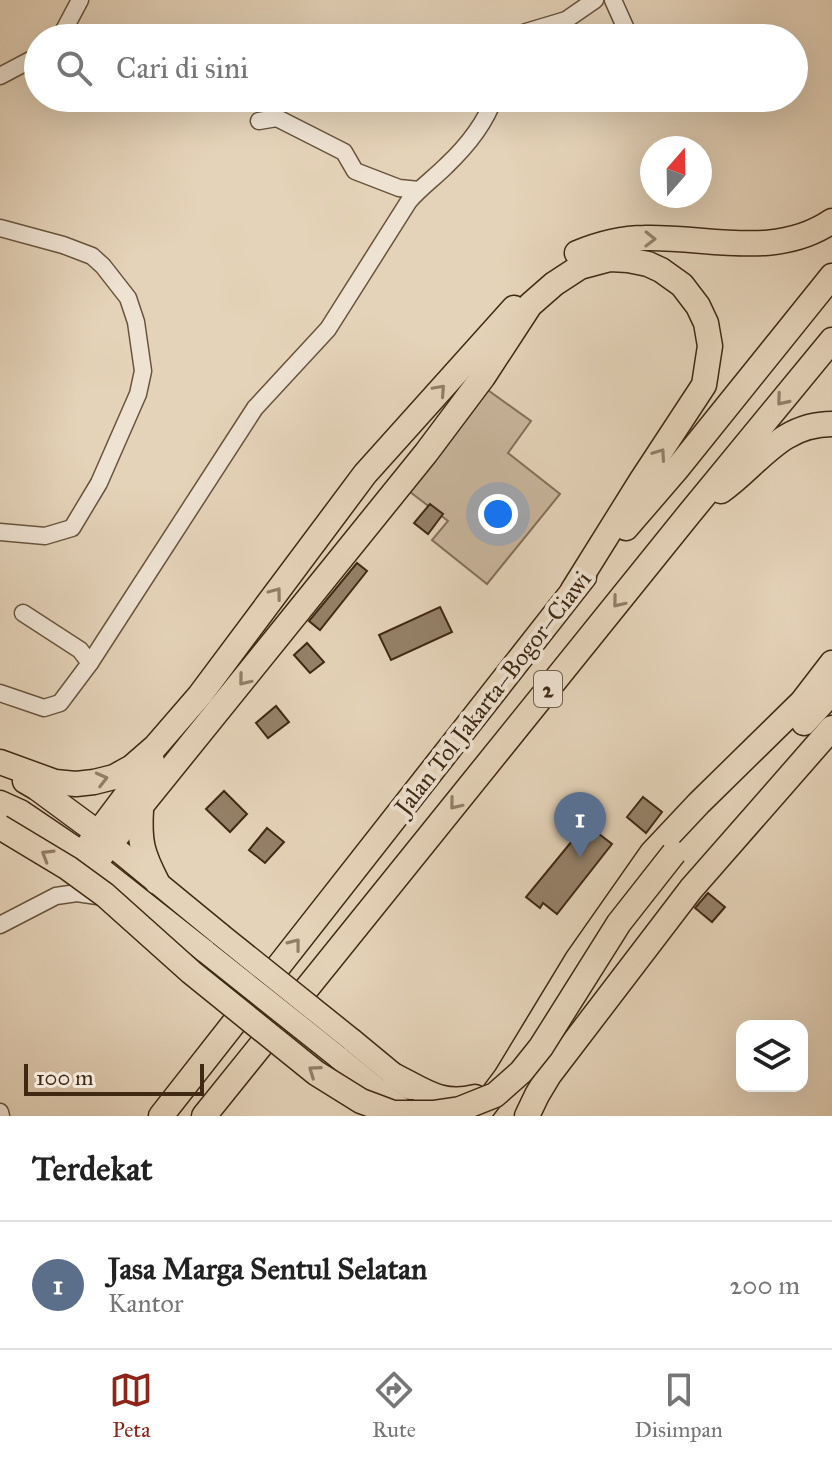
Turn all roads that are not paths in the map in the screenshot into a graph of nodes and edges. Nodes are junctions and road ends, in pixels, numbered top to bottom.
1 (80, 0) edge
2 (595, 0) edge
3 (613, 0) edge
4 (67, 24) edge
5 (553, 24) edge
6 (624, 24) edge
7 (24, 63) edge
8 (0, 76) edge
9 (489, 112) edge
10 (259, 121) dead end
11 (419, 190) junction
12 (832, 221) edge
13 (0, 228) edge
14 (832, 276) edge
15 (832, 340) edge
16 (832, 424) edge
17 (689, 514) junction
18 (0, 532) edge
19 (573, 590) junction
20 (23, 613) dead end
21 (90, 663) junction
22 (832, 663) edge
23 (832, 692) edge
24 (0, 693) edge
25 (200, 695) junction
26 (832, 728) edge
27 (0, 765) edge
28 (0, 803) edge
29 (141, 809) junction
30 (0, 827) edge
31 (104, 838) junction
32 (89, 859) junction
33 (157, 882) junction
34 (121, 883) junction
35 (0, 925) edge
36 (214, 944) junction
37 (345, 1048) junction
38 (395, 1076) junction
39 (506, 1077) junction
40 (161, 1116) edge
41 (204, 1116) edge
42 (410, 1116) edge
43 (444, 1116) edge
44 (477, 1116) edge
45 (527, 1116) edge

1 - 4 street
2 - 5 street
3 - 6 street
7 - 8 street
9 - 11 street
10 - 11 street
11 - 21 street
25 -> 12 highway
13 - 18 street
14 - 19 highway, Jalan Tol Jakarta–Bogor–Ciawi / 2
15 -> 17 highway, Jalan Tol Jakarta–Bogor–Ciawi / 2
16 - 17 highway
17 -> 41 highway, Jalan Tol Jakarta–Bogor–Ciawi / 2
19 -> 29 highway
40 -> 19 highway, Jalan Tol Jakarta–Bogor–Ciawi / 2
20 - 21 street
21 - 24 street
22 - 39 highway
23 -> 30 highway, bridge
27 -> 25 highway
25 - 31 highway
26 - 45 highway
27 - 31 highway
28 - 32 highway
29 - 31 highway
29 - 33 highway
31 - 32 highway
31 - 33 main road
32 - 34 main road
33 - 36 main road
34 - 35 street
34 - 36 main road
36 - 37 main road, bridge
37 - 38 main road
37 - 42 main road
38 - 39 highway
38 - 43 main road
39 - 44 highway

